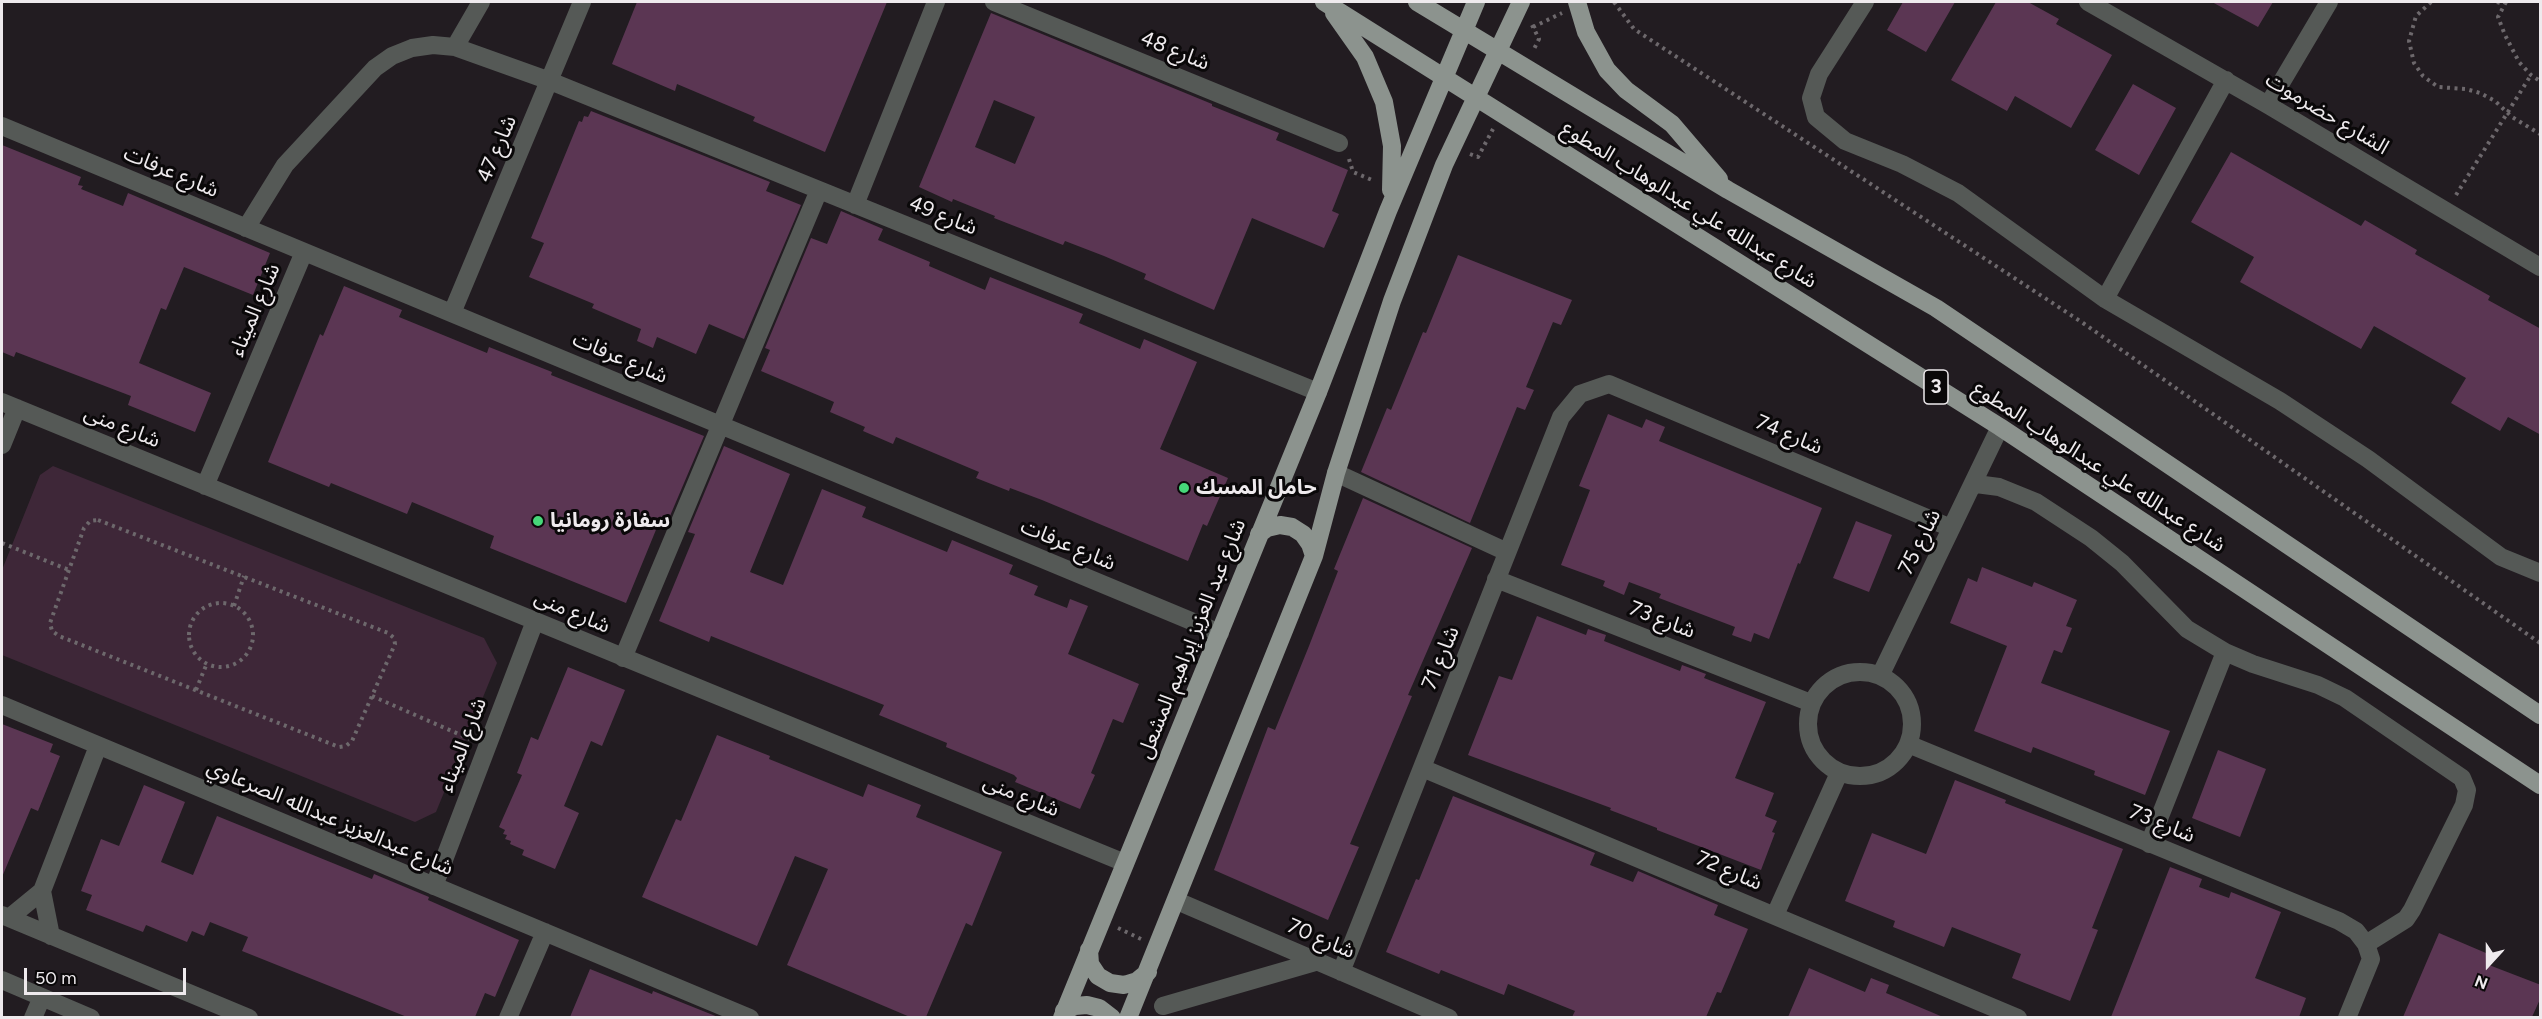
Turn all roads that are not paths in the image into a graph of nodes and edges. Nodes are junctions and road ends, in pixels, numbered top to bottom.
1 (482, 2) edge
2 (582, 2) edge
3 (936, 2) edge
4 (994, 2) edge
5 (1323, 2) edge
6 (1417, 2) edge
7 (1476, 2) edge
8 (1521, 2) edge
9 (1864, 2) edge
10 (2088, 2) edge
11 (2329, 2) edge
12 (1577, 3) edge
13 (1464, 30) junction
14 (455, 47) junction
15 (1498, 51) junction
16 (1443, 77) junction
17 (2226, 80) junction
18 (550, 81) junction
19 (1475, 98) junction
20 (2268, 105) junction
21 (2, 126) edge
22 (1339, 143) road end
23 (819, 190) junction
24 (1728, 190) junction
25 (855, 205) junction
26 (1388, 212) junction
27 (246, 228) junction
28 (304, 252) junction
29 (2541, 267) edge
30 (2105, 299) junction
31 (452, 313) junction
32 (1609, 384) joint
33 (1318, 392) junction
34 (9, 405) edge
35 (720, 425) junction
36 (2000, 427) junction
37 (2, 445) edge
38 (1336, 473) junction
39 (206, 486) junction
40 (1971, 488) junction
41 (1951, 528) junction
42 (1259, 534) junction
43 (1507, 552) junction
44 (1314, 555) junction
45 (2541, 573) edge
46 (1497, 579) junction
47 (535, 621) junction
48 (1220, 633) junction
49 (2225, 652) junction
50 (623, 658) junction
51 (1881, 676) junction
52 (1811, 703) junction
53 (2, 705) edge
54 (2541, 716) edge
55 (1908, 744) junction
56 (98, 746) junction
57 (1422, 768) junction
58 (1839, 772) junction
59 (2541, 785) edge
60 (2149, 844) junction
61 (1125, 863) junction
62 (434, 886) junction
63 (42, 891) junction
64 (1177, 901) junction
65 (1775, 915) junction
66 (5, 917) edge
67 (545, 932) junction
68 (51, 936) junction
69 (2366, 944) junction
70 (1089, 950) junction
71 (1315, 962) junction
72 (1148, 972) junction
73 (1341, 972) junction
74 (2, 980) edge
75 (42, 997) junction
76 (1162, 1006) dead end
77 (225, 1012) edge
78 (1063, 1014) edge
79 (741, 1016) edge
80 (33, 1017) edge
81 (91, 1017) edge
82 (249, 1017) edge
83 (508, 1017) edge
84 (1112, 1017) edge
85 (1128, 1017) edge
86 (1449, 1017) edge
87 (2018, 1017) edge
88 (2347, 1017) edge

1 - 14 street
2 - 18 street, شارع 47
3 - 25 street
4 - 22 street, شارع 48
5 - 16 main road, شارع عبدالله علي عبدالوهاب المطوع / 3
5 - 26 main road
6 - 13 main road, شارع عبدالله علي عبدالوهاب المطوع
7 - 13 main road, شارع عبد العزيز إبراهيم المشعل
8 - 15 main road
9 - 30 street
10 - 17 street, الشارع حضرموت
11 - 20 street
12 - 24 main road
13 - 15 main road, شارع عبدالله علي عبدالوهاب المطوع
13 - 16 main road, شارع عبد العزيز إبراهيم المشعل
14 - 18 street, شارع 49
14 - 27 street, شارع 49
15 - 19 main road
15 - 24 main road, شارع عبدالله علي عبدالوهاب المطوع
16 - 19 main road, شارع عبدالله علي عبدالوهاب المطوع / 3
16 - 26 main road, شارع عبد العزيز إبراهيم المشعل
17 - 20 street, الشارع حضرموت
17 - 30 street
18 - 23 street, شارع 49
18 - 31 street, شارع 47
19 - 36 main road, شارع عبدالله علي عبدالوهاب المطوع / 3
19 - 38 main road
20 - 29 street, الشارع حضرموت
21 - 27 street, شارع عرفات
23 - 25 street, شارع 49
23 - 35 street
24 - 54 main road, شارع عبدالله علي عبدالوهاب المطوع
25 - 33 street, شارع 49
26 - 33 main road, شارع عبد العزيز إبراهيم المشعل
27 - 28 street, شارع عرفات
28 - 31 street, شارع عرفات
28 - 39 street, شارع الميناء
30 - 45 street
31 - 35 street, شارع عرفات
32 - 41 street, شارع 74
32 - 43 street, شارع 71
33 - 42 main road, شارع عبد العزيز إبراهيم المشعل
34 - 37 street
34 - 39 street, شارع منى
35 - 48 street, شارع عرفات
35 - 50 street
36 - 40 street, شارع 75
36 - 59 main road, شارع عبدالله علي عبدالوهاب المطوع / 3
38 - 43 street
38 - 44 main road
39 - 47 street, شارع منى
40 - 41 street, شارع 75
40 - 49 street
41 - 51 street, شارع 75
42 - 44 main road
42 - 48 main road, شارع عبد العزيز إبراهيم المشعل
43 - 46 street, شارع 71
44 - 64 main road
46 - 52 street, شارع 73
46 - 57 street, شارع 71
47 - 50 street, شارع منى
47 - 62 street, شارع الميناء
48 - 61 main road, شارع عبد العزيز إبراهيم المشعل
49 - 60 street
49 - 69 street
50 - 61 street, شارع منى
51 - 52 street
51 - 55 street
52 - 58 street
53 - 56 street, شارع عبدالعزيز عبدالله الصرعاوي
55 - 58 street
55 - 60 street, شارع 73
56 - 62 street, شارع عبدالعزيز عبدالله الصرعاوي
56 - 63 street
57 - 65 street, شارع 72
57 - 73 street, شارع 71
58 - 65 street
60 - 69 street, شارع 73
61 - 70 main road, شارع عبد العزيز إبراهيم المشعل
62 - 67 street, شارع عبدالعزيز عبدالله الصرعاوي
63 - 66 street
63 - 68 street
64 - 71 street, شارع 70
64 - 72 main road
65 - 87 street, شارع 72
66 - 68 street
67 - 79 street, شارع عبدالعزيز عبدالله الصرعاوي
67 - 83 street
68 - 77 street
69 - 88 street
70 - 72 main road
70 - 78 main road, شارع عبد العزيز إبراهيم المشعل
71 - 73 street, شارع 70
71 - 76 street
72 - 85 main road
73 - 86 street, شارع 70
74 - 75 street
75 - 80 street
75 - 81 street
77 - 82 street
78 - 84 main road

